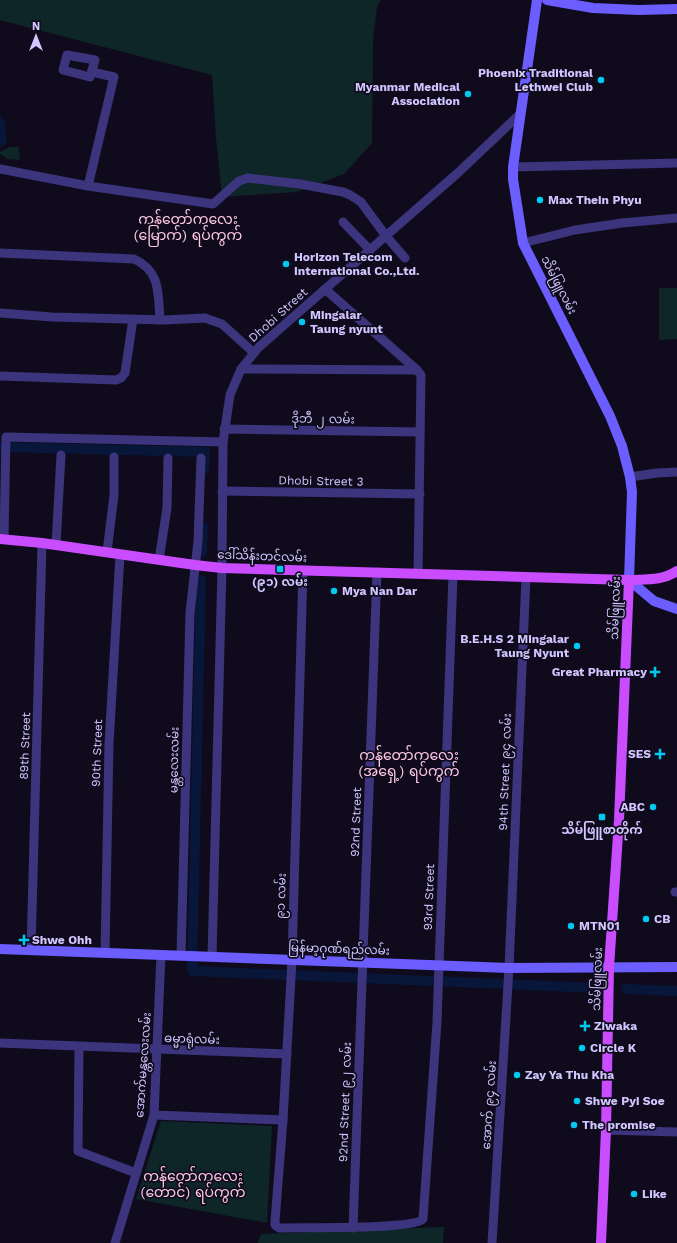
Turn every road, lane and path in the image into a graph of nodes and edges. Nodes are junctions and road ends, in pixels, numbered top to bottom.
1 (537, 0) edge
2 (547, 0) edge
3 (677, 9) edge
4 (92, 72) dead end
5 (520, 114) junction
6 (677, 163) edge
7 (513, 167) junction
8 (0, 169) edge
9 (88, 186) junction
10 (677, 218) edge
11 (343, 222) dead end
12 (386, 236) junction
13 (523, 243) junction
14 (370, 250) junction
15 (0, 253) edge
16 (405, 258) dead end
17 (325, 289) junction
18 (0, 313) edge
19 (134, 319) junction
20 (160, 320) junction
21 (254, 353) junction
22 (240, 369) junction
23 (419, 373) junction
24 (0, 376) edge
25 (224, 429) junction
26 (420, 432) junction
27 (223, 442) junction
28 (61, 455) dead end
29 (114, 457) dead end
30 (168, 458) dead end
31 (201, 458) dead end
32 (677, 472) edge
33 (630, 476) junction
34 (222, 491) junction
35 (420, 494) junction
36 (2, 539) edge
37 (42, 543) junction
38 (56, 545) junction
39 (107, 552) junction
40 (120, 554) junction
41 (159, 560) junction
42 (195, 565) junction
43 (222, 568) junction
44 (303, 570) junction
45 (677, 571) edge
46 (378, 572) junction
47 (418, 574) junction
48 (453, 575) junction
49 (526, 577) junction
50 (629, 580) junction
51 (677, 609) edge
52 (0, 948) edge
53 (31, 950) junction
54 (105, 953) junction
55 (161, 955) junction
56 (182, 956) junction
57 (212, 957) junction
58 (292, 960) junction
59 (363, 963) junction
60 (438, 966) junction
61 (609, 967) junction
62 (677, 967) edge
63 (509, 968) junction
64 (362, 976) joint
65 (0, 1043) edge
66 (79, 1047) junction
67 (158, 1050) junction
68 (287, 1054) junction
69 (154, 1115) junction
70 (283, 1120) junction
71 (606, 1130) junction
72 (677, 1132) edge
73 (136, 1173) junction
74 (353, 1228) junction
75 (115, 1243) edge
76 (492, 1243) edge
77 (601, 1243) edge

1 - 5 street, သိမ်ဖြူလမ်း
2 - 3 street
4 - 9 street
5 - 7 street, သိမ်ဖြူလမ်း
5 - 12 street, Dhobi Street
6 - 7 street
7 - 13 street, သိမ်ဖြူလမ်း
8 - 9 street
9 - 12 street
10 - 13 street
11 - 14 street
12 - 14 street, Dhobi Street
12 - 16 street
13 - 33 street, သိမ်ဖြူလမ်း
14 - 17 street, Dhobi Street
15 - 20 street
17 - 21 street, Dhobi Street
17 - 23 street
18 - 19 street
19 - 20 street
19 - 24 street
20 - 21 street
21 - 22 street, Dhobi Street
22 - 23 street
22 - 25 street, Dhobi Street
23 - 26 street
25 - 26 street, ဒိုဘီ ၂ လမ်း
25 - 27 street, Dhobi Street
26 - 35 street
27 - 34 street, Dhobi Street
27 - 36 street
28 - 38 street
29 - 39 street
30 - 41 street
31 - 42 street, မန္တလေးလမ်း
32 - 33 street
33 - 50 street, သိမ်ဖြူလမ်း
34 - 35 street, Dhobi Street 3
34 - 43 street, Dhobi Street
35 - 47 street
36 - 37 main road, ဒေါ်သိန်းတင်လမ်း
37 - 38 main road, ဒေါ်သိန်းတင်လမ်း
37 - 53 street, 89th Street
38 - 39 main road, ဒေါ်သိန်းတင်လမ်း
39 - 40 main road, ဒေါ်သိန်းတင်လမ်း
40 - 41 main road, ဒေါ်သိန်းတင်လမ်း
40 - 54 street, 90th Street
41 - 42 main road, ဒေါ်သိန်းတင်လမ်း
42 - 43 main road, ဒေါ်သိန်းတင်လမ်း
42 - 56 street, မန္တလေးလမ်း
43 - 44 main road, ဒေါ်သိန်းတင်လမ်း
43 - 57 street
44 - 46 main road, ဒေါ်သိန်းတင်လမ်း
44 - 58 street, ၉၁ လမ်း
45 - 50 main road, ဒေါ်သိန်းတင်လမ်း
46 - 47 main road, ဒေါ်သိန်းတင်လမ်း
46 - 59 street, 92nd Street
47 - 48 main road, ဒေါ်သိန်းတင်လမ်း
48 - 49 main road, ဒေါ်သိန်းတင်လမ်း
48 - 60 street, 93rd Street
49 - 50 main road, ဒေါ်သိန်းတင်လမ်း
49 - 63 street, 94th Street ၉၄ လမ်း
50 - 51 street
50 - 61 main road, သိမ်ဖြူလမ်း
52 - 53 street, မြန်မာ့ဂုဏ်ရည်လမ်း
53 - 54 street, မြန်မာ့ဂုဏ်ရည်လမ်း
54 - 55 street, မြန်မာ့ဂုဏ်ရည်လမ်း
55 - 56 street, မြန်မာ့ဂုဏ်ရည်လမ်း
55 - 67 street, အောက်မန္တလေးလမ်း
56 - 57 street, မြန်မာ့ဂုဏ်ရည်လမ်း
57 - 58 street, မြန်မာ့ဂုဏ်ရည်လမ်း
58 - 59 street, မြန်မာ့ဂုဏ်ရည်လမ်း
58 - 68 street, ၉၁ လမ်း
59 - 60 street, မြန်မာ့ဂုဏ်ရည်လမ်း
59 - 64 street, 92nd Street
60 - 63 street, မြန်မာ့ဂုဏ်ရည်လမ်း
60 - 74 street, 93rd Street
61 - 62 street, မြန်မာ့ဂုဏ်ရည်လမ်း
61 - 63 street, မြန်မာ့ဂုဏ်ရည်လမ်း
61 - 71 main road, သိမ်ဖြူလမ်း
63 - 76 street, အောက် ၉၄ လမ်း
64 - 74 street, 92nd Street ၉၂ လမ်း
65 - 66 street, ဓမ္မာရုံလမ်း
66 - 67 street, ဓမ္မာရုံလမ်း
66 - 73 street
67 - 68 street, ဓမ္မာရုံလမ်း
67 - 69 street, အောက်မန္တလေးလမ်း
68 - 70 street, ၉၁ လမ်း
69 - 70 street
69 - 73 street, အောက်မန္တလေးလမ်း
70 - 74 street, ၉၁ လမ်း
71 - 72 street
71 - 77 main road, သိမ်ဖြူလမ်း
73 - 75 street, အောက်မန္တလေးလမ်း

